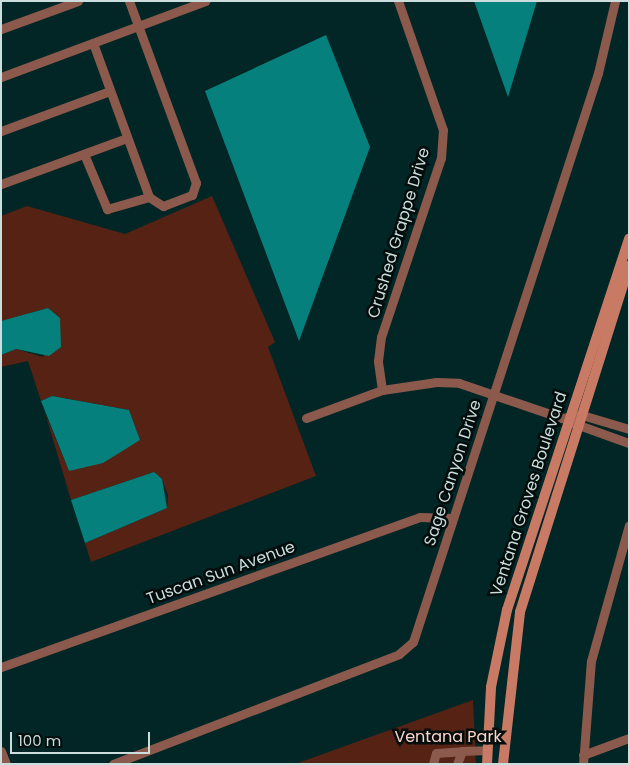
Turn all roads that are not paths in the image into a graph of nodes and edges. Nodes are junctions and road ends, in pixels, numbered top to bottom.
1 (78, 1) edge
2 (129, 1) edge
3 (205, 1) edge
4 (398, 1) edge
5 (616, 1) edge
6 (139, 26) junction
7 (1, 29) edge
8 (93, 43) junction
9 (1, 77) edge
10 (110, 91) junction
11 (1, 131) edge
12 (127, 138) junction
13 (84, 154) junction
14 (1, 184) edge
15 (149, 197) junction
16 (629, 239) edge
17 (629, 266) edge
18 (382, 390) junction
19 (493, 394) junction
20 (582, 415) junction
21 (306, 418) dead end
22 (570, 419) junction
23 (577, 428) junction
24 (629, 429) edge
25 (629, 442) edge
26 (452, 518) junction
27 (629, 525) edge
28 (1, 667) edge
29 (629, 738) edge
30 (504, 746) junction
31 (487, 750) junction
32 (1, 751) edge
33 (462, 752) junction
34 (583, 759) edge
35 (6, 764) edge
36 (113, 764) edge
37 (433, 764) edge
38 (456, 764) edge
39 (487, 764) edge
40 (503, 764) edge

1 - 7 street
2 - 6 street
3 - 6 street
4 - 18 street, Crushed Grappe Drive
5 - 19 street, Sage Canyon Drive
6 - 8 street
6 - 15 street
8 - 9 street
8 - 10 street
10 - 11 street
10 - 12 street
12 - 13 street
12 - 15 street
13 - 14 street
13 - 15 street
16 - 22 street, Ventana Groves Boulevard
17 - 20 street, Ventana Groves Boulevard
18 - 19 street
18 - 21 street
19 - 22 street
19 - 26 street, Sage Canyon Drive
20 - 22 street
20 - 23 street, Ventana Groves Boulevard
20 - 24 street
22 - 23 street
22 - 31 street, Ventana Groves Boulevard
23 - 25 street
23 - 30 street, Ventana Groves Boulevard
26 - 28 street, Tuscan Sun Avenue
26 - 36 street, Sage Canyon Drive
27 - 34 street
29 - 34 street
30 - 31 street
30 - 40 street, Ventana Groves Boulevard
31 - 33 street
31 - 39 street, Ventana Groves Boulevard
32 - 35 street
33 - 37 street
33 - 38 street

